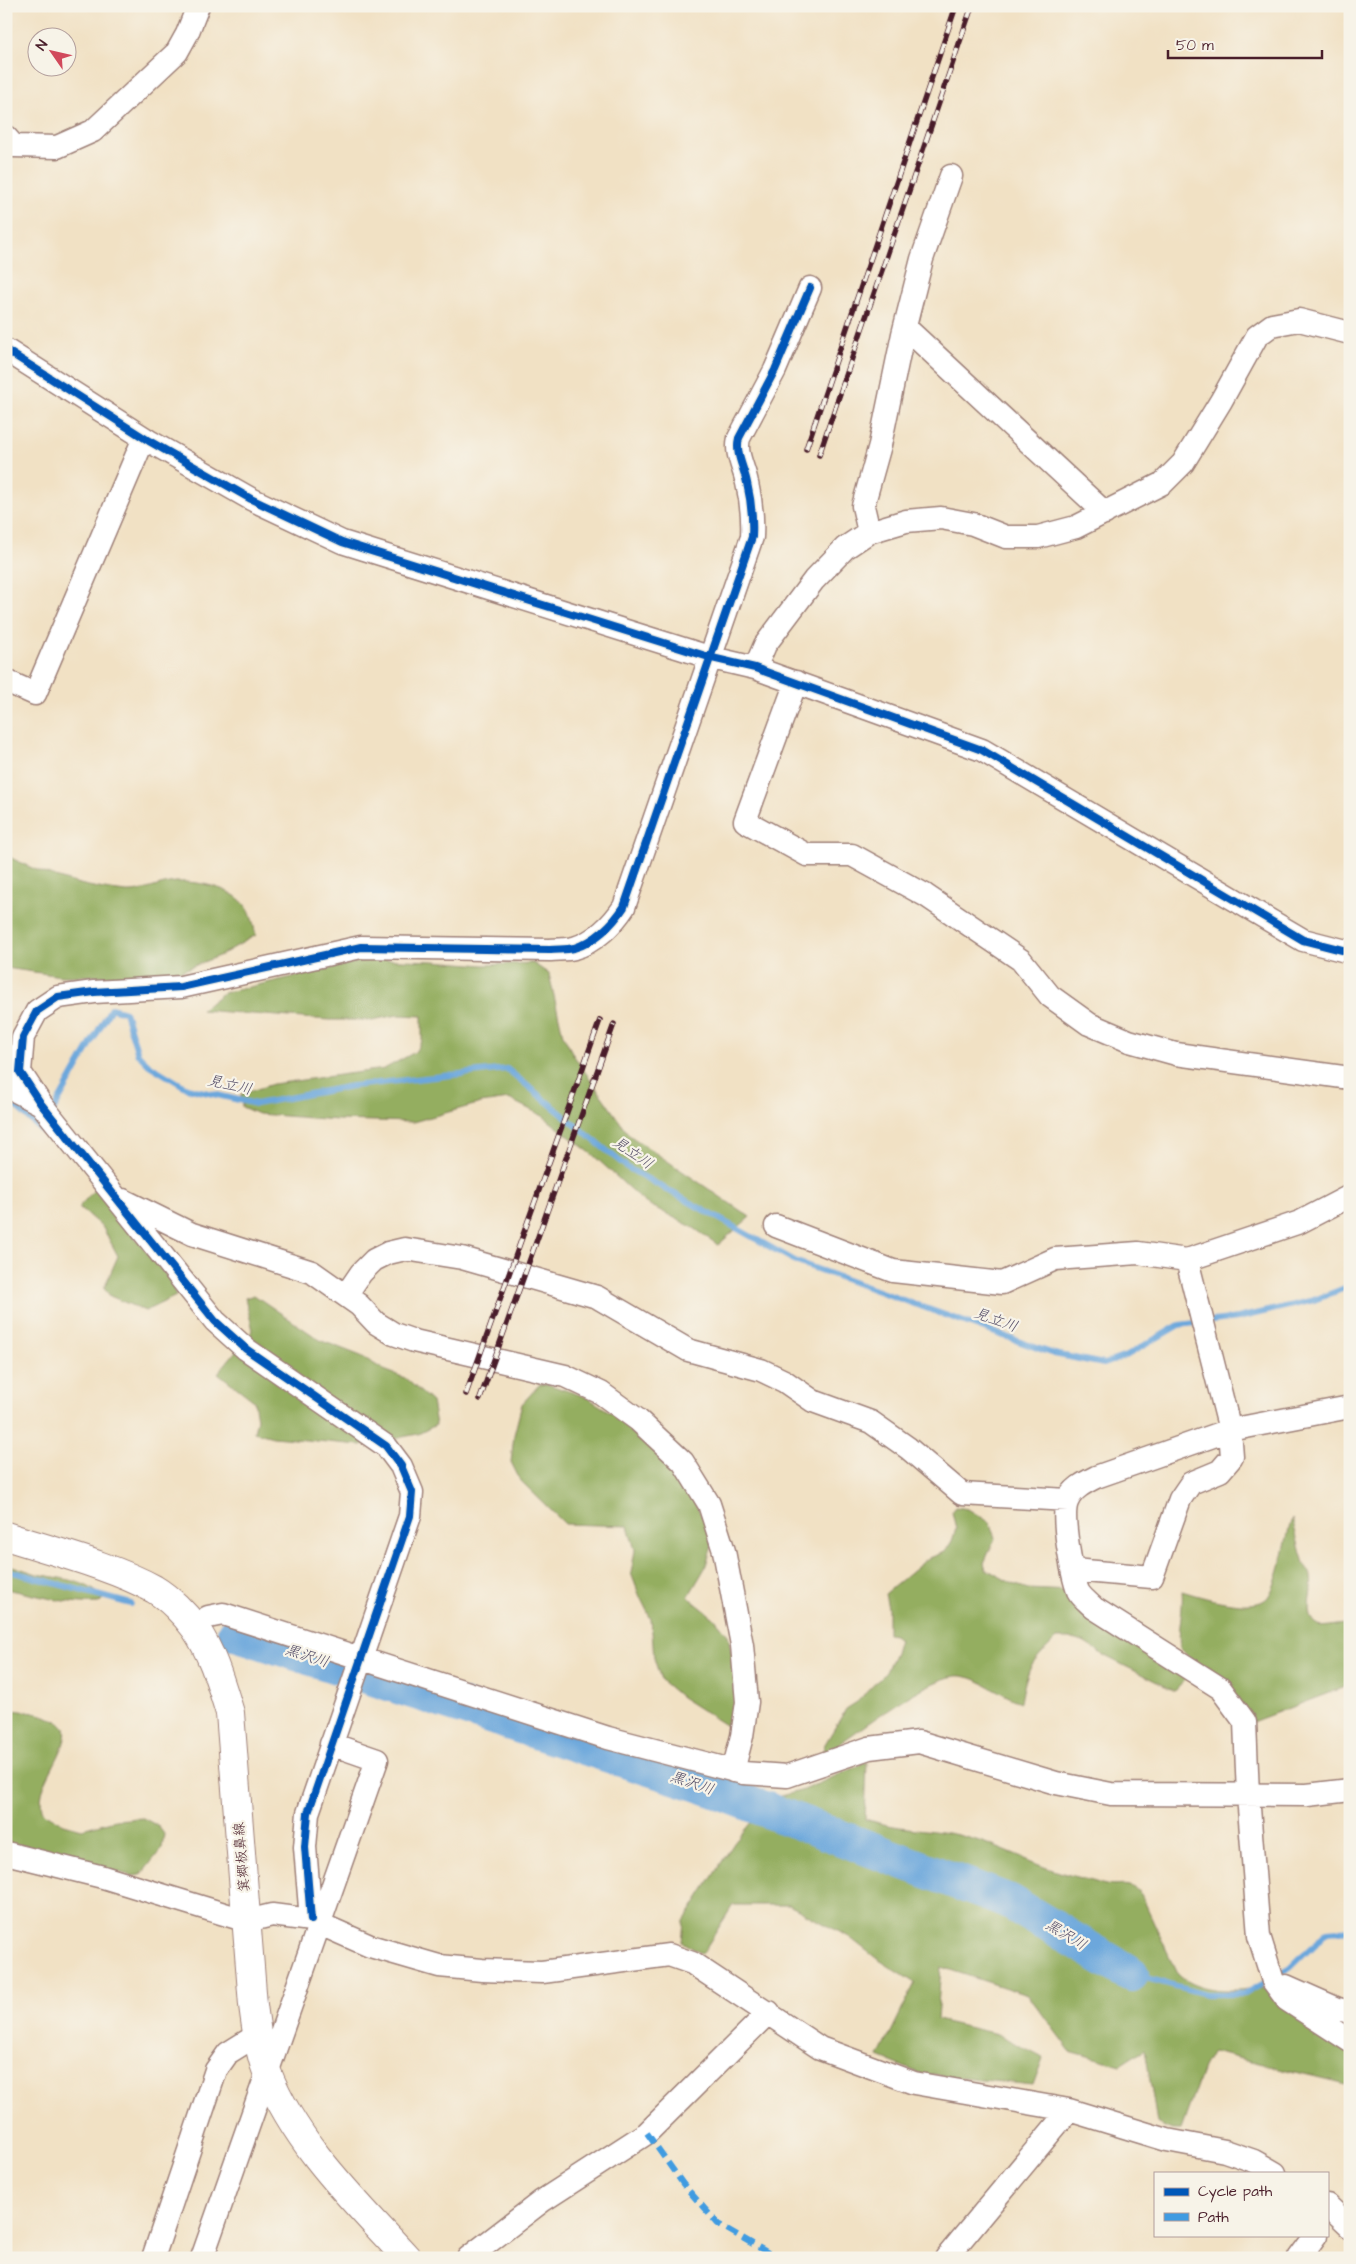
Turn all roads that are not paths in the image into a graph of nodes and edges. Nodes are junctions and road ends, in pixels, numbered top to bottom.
1 (198, 6) edge
2 (6, 137) edge
3 (951, 176) dead end
4 (810, 288) dead end
5 (905, 327) junction
6 (1350, 333) edge
7 (6, 350) edge
8 (144, 438) junction
9 (1105, 513) junction
10 (869, 532) junction
11 (712, 658) junction
12 (755, 668) junction
13 (6, 681) edge
14 (796, 682) junction
15 (1350, 952) edge
16 (1350, 1078) edge
17 (6, 1086) edge
18 (41, 1104) junction
19 (115, 1196) junction
20 (1350, 1196) edge
21 (776, 1226) dead end
22 (1187, 1260) junction
23 (346, 1295) junction
24 (1350, 1407) edge
25 (1230, 1430) junction
26 (1068, 1500) junction
27 (6, 1536) edge
28 (1074, 1570) junction
29 (195, 1628) junction
30 (360, 1658) junction
31 (331, 1744) junction
32 (733, 1771) junction
33 (1350, 1790) edge
34 (1248, 1796) junction
35 (6, 1853) edge
36 (247, 1921) junction
37 (315, 1922) junction
38 (1273, 1981) junction
39 (769, 2012) junction
40 (1350, 2012) edge
41 (257, 2035) junction
42 (1350, 2041) edge
43 (267, 2072) junction
44 (1069, 2110) junction
45 (1273, 2172) edge
46 (1315, 2236) edge
47 (153, 2258) edge
48 (202, 2258) edge
49 (406, 2258) edge
50 (468, 2258) edge
51 (946, 2258) edge
52 (1298, 2258) edge

1 - 2 street
3 - 5 street
4 - 11 street
5 - 9 street
5 - 10 street
6 - 9 street
7 - 8 street
8 - 11 street
8 - 13 street
9 - 10 street
10 - 12 street
11 - 12 street
11 - 18 street
12 - 14 street
14 - 15 street
14 - 16 street
17 - 18 street
18 - 19 street
19 - 23 street
19 - 30 street
20 - 22 street
21 - 22 street
22 - 25 street
23 - 26 street
23 - 32 street
24 - 25 street
25 - 26 street
25 - 28 street
26 - 28 street
27 - 29 main road, 箕郷板鼻線
28 - 34 street
29 - 30 street
29 - 36 main road, 箕郷板鼻線
30 - 31 street
30 - 32 street
31 - 37 street
31 - 37 street
32 - 34 street
33 - 34 street
34 - 38 street
35 - 36 street
36 - 37 street
36 - 41 main road, 箕郷板鼻線
37 - 39 street
37 - 43 street
38 - 40 street
38 - 42 street
39 - 44 street
39 - 50 street
41 - 43 main road, 箕郷板鼻線
41 - 47 street
43 - 48 street
43 - 49 main road, 箕郷板鼻線
44 - 45 street
44 - 51 street
46 - 52 street

